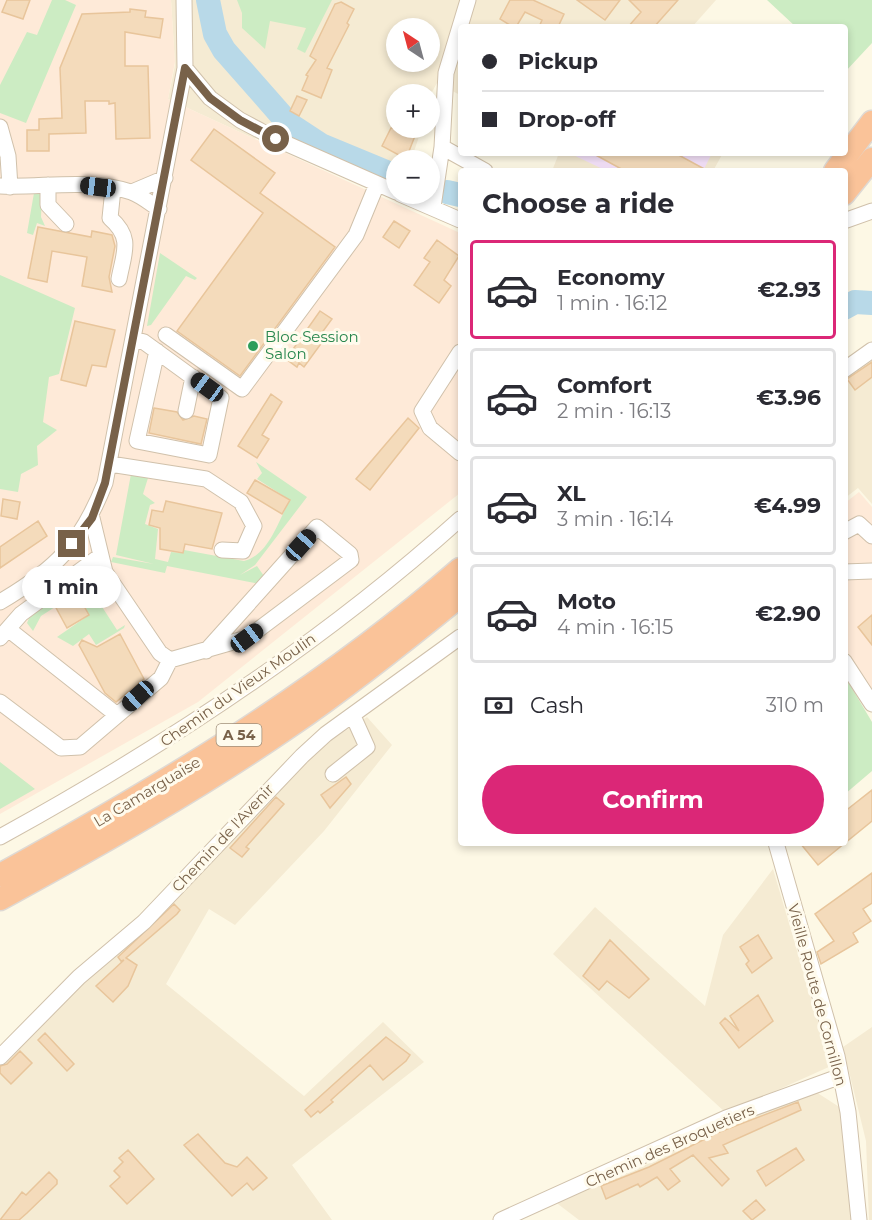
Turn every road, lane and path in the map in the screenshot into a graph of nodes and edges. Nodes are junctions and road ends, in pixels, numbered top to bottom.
1 (184, 0) edge
2 (468, 0) edge
3 (461, 24) edge
4 (458, 33) edge
5 (185, 68) junction
6 (210, 98) junction
7 (180, 99) junction
8 (872, 122) edge
9 (0, 127) edge
10 (441, 153) junction
11 (848, 154) edge
12 (846, 156) edge
13 (872, 159) edge
14 (464, 168) edge
15 (478, 168) edge
16 (837, 168) edge
17 (165, 178) junction
18 (377, 184) junction
19 (48, 185) junction
20 (5, 186) edge
21 (386, 188) edge
22 (113, 189) junction
23 (848, 189) edge
24 (132, 192) junction
25 (426, 204) edge
26 (433, 207) junction
27 (159, 209) junction
28 (872, 211) edge
29 (458, 219) edge
30 (848, 220) edge
31 (66, 224) dead end
32 (119, 279) dead end
33 (166, 335) dead end
34 (133, 339) junction
35 (872, 350) edge
36 (157, 351) junction
37 (458, 355) edge
38 (848, 367) edge
39 (193, 377) junction
40 (186, 411) dead end
41 (458, 451) edge
42 (110, 464) junction
43 (92, 518) junction
44 (458, 521) edge
45 (848, 530) edge
46 (872, 536) edge
47 (222, 550) dead end
48 (100, 556) junction
49 (458, 571) edge
50 (848, 572) edge
51 (872, 572) edge
52 (458, 598) edge
53 (0, 602) edge
54 (4, 633) edge
55 (458, 638) edge
56 (206, 651) junction
57 (170, 660) junction
58 (848, 667) edge
59 (0, 702) edge
60 (872, 704) edge
61 (117, 715) junction
62 (353, 716) junction
63 (333, 774) dead end
64 (0, 837) edge
65 (777, 846) edge
66 (0, 875) edge
67 (0, 899) edge
68 (0, 1057) edge
69 (841, 1076) junction
70 (501, 1220) edge
71 (859, 1220) edge

1 - 5 street
2 - 3 street
4 - 10 street
5 - 6 street
5 - 7 street
6 - 7 street
6 - 18 street
7 - 17 street
8 - 11 highway
9 - 20 street
10 - 14 street
10 - 15 street
10 - 26 street
12 - 16 highway
13 - 23 highway
17 - 24 street
17 - 27 street
18 - 21 street
18 - 33 street
19 - 20 street
19 - 22 street
19 - 31 street
22 - 24 street
22 - 32 street
24 - 27 street
25 - 26 street
26 - 29 street
27 - 34 street
28 - 30 street
34 - 36 street
34 - 42 street
35 - 38 street
36 - 39 street
36 - 39 street
37 - 41 street
39 - 40 street
42 - 43 street
42 - 47 street
43 - 48 street
43 - 53 street
44 - 64 street, Chemin du Vieux Moulin
45 - 46 street
48 - 54 street
48 - 57 street
49 - 66 highway, La Camarguaise / A 54
50 - 51 street
52 - 67 highway, La Camarguaise / A 54
54 - 61 street
55 - 62 street, Chemin de l'Avenir
56 - 56 street
56 - 57 street
57 - 61 street
58 - 60 street
59 - 61 street
62 - 63 street
62 - 68 street, Chemin de l'Avenir
65 - 69 street, Vieille Route de Cornillon
69 - 70 street, Chemin des Broquetiers
69 - 71 street, Vieille Route de Cornillon

